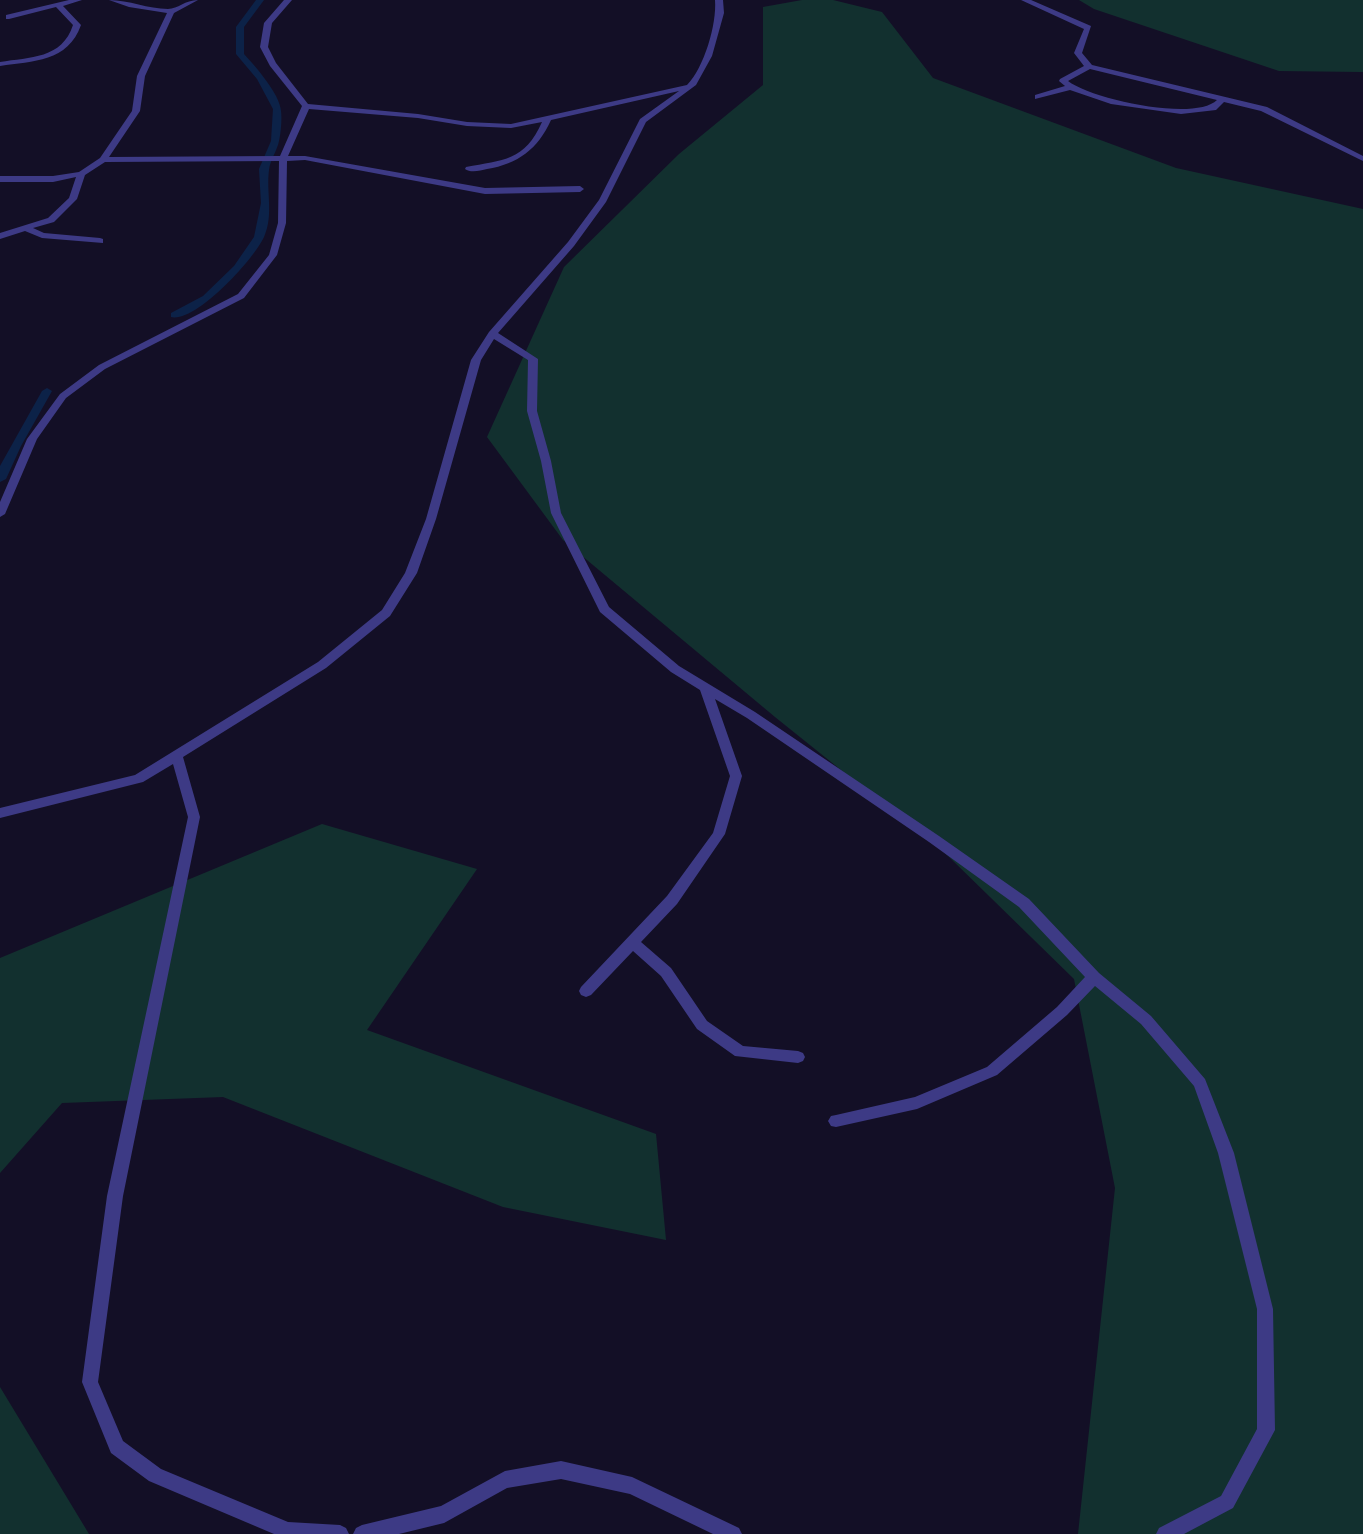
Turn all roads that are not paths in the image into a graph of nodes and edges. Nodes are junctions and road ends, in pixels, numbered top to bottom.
1 (78, 0) edge
2 (113, 0) edge
3 (194, 0) edge
4 (288, 0) edge
5 (719, 0) edge
6 (1025, 0) edge
7 (58, 5) junction
8 (171, 12) junction
9 (9, 17) dead end
10 (0, 64) edge
11 (1089, 67) junction
12 (692, 85) junction
13 (1070, 87) junction
14 (1038, 98) dead end
15 (1222, 100) junction
16 (306, 106) junction
17 (547, 120) junction
18 (280, 158) junction
19 (1363, 158) edge
20 (103, 160) junction
21 (469, 169) dead end
22 (81, 174) junction
23 (0, 179) edge
24 (580, 189) dead end
25 (25, 228) junction
26 (0, 236) edge
27 (100, 241) dead end
28 (492, 334) junction
29 (0, 514) edge
30 (705, 687) junction
31 (177, 758) junction
32 (0, 813) edge
33 (632, 942) junction
34 (1094, 977) junction
35 (586, 991) dead end
36 (798, 1056) dead end
37 (836, 1121) dead end
38 (340, 1534) edge
39 (362, 1534) edge
40 (733, 1534) edge
41 (1165, 1534) edge

1 - 7 street
2 - 8 street
3 - 8 street
4 - 16 street
5 - 12 street
6 - 11 street
7 - 9 street
7 - 10 street
8 - 20 street
11 - 13 street
11 - 15 street
12 - 17 street
12 - 28 street
13 - 14 street
13 - 15 street
15 - 19 street
16 - 17 street
16 - 18 street
17 - 21 street
18 - 20 street
18 - 24 street
18 - 29 street
20 - 22 street
22 - 23 street
22 - 25 street
25 - 26 street
25 - 27 street
28 - 30 street
28 - 31 street
30 - 33 street
30 - 34 street
31 - 32 street
31 - 38 street
33 - 35 street
33 - 36 street
34 - 37 street
34 - 41 street
39 - 40 street

